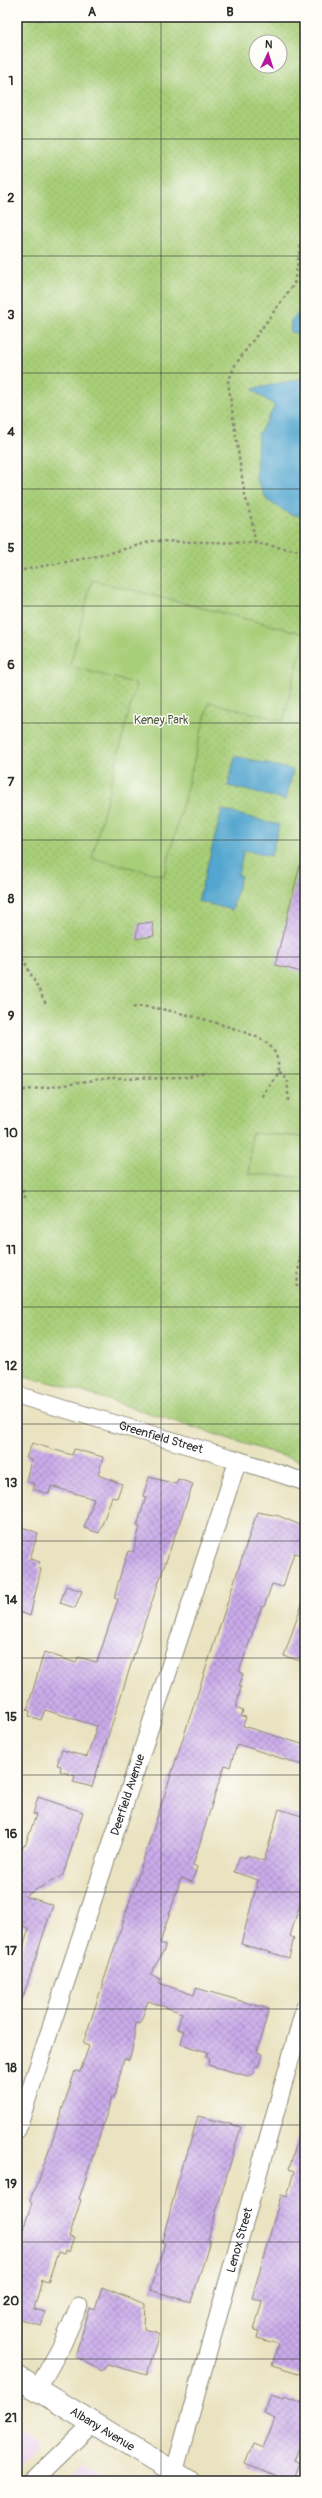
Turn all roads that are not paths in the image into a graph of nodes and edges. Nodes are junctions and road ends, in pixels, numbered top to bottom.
1 (17, 1395) edge
2 (238, 1460) junction
3 (305, 1482) edge
4 (305, 2007) edge
5 (17, 2130) edge
6 (78, 2306) dead end
7 (17, 2377) edge
8 (37, 2390) junction
9 (92, 2424) junction
10 (181, 2477) edge
11 (33, 2481) edge

1 - 2 street, Greenfield Street
2 - 3 street, Greenfield Street
2 - 5 street, Deerfield Avenue
4 - 10 street, Lenox Street
6 - 8 street
7 - 8 highway, Albany Avenue
8 - 9 highway, Albany Avenue
9 - 10 highway, Albany Avenue
9 - 11 street

